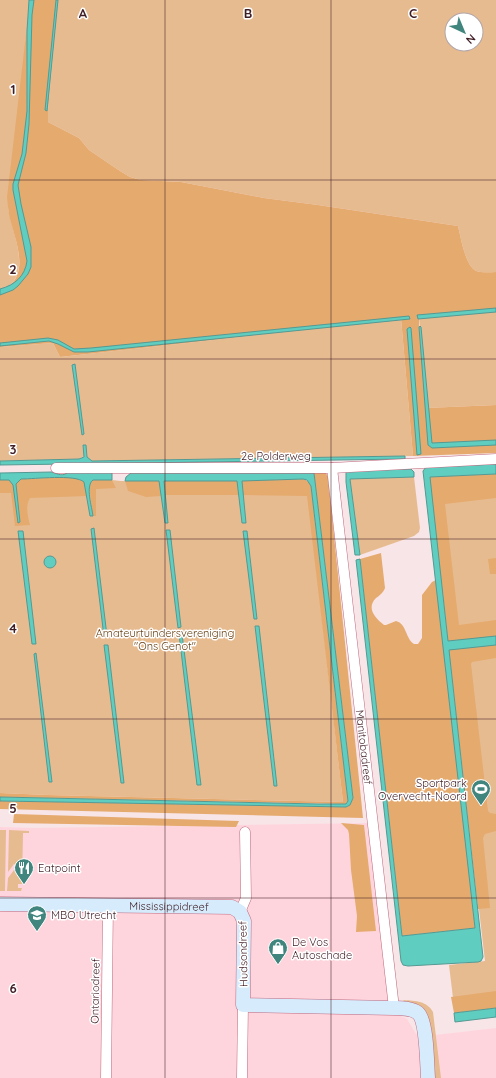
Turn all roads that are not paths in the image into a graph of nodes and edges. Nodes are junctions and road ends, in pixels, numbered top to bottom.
1 (496, 459) edge
2 (56, 468) dead end
3 (332, 468) junction
4 (245, 832) dead end
5 (0, 904) edge
6 (108, 905) junction
7 (240, 912) junction
8 (243, 1005) junction
9 (394, 1008) junction
10 (106, 1078) edge
11 (242, 1078) edge
12 (428, 1078) edge

1 - 3 street, 2e Polderweg
2 - 3 street, 2e Polderweg
3 - 9 street, Manitobadreef
4 - 7 street, Hudsondreef
5 - 6 street, Mississippidreef
6 - 7 street, Mississippidreef
6 - 10 street, Ontariodreef
7 - 8 street, Hudsondreef
8 - 9 street
8 - 11 street, Hudsondreef
9 - 12 street

